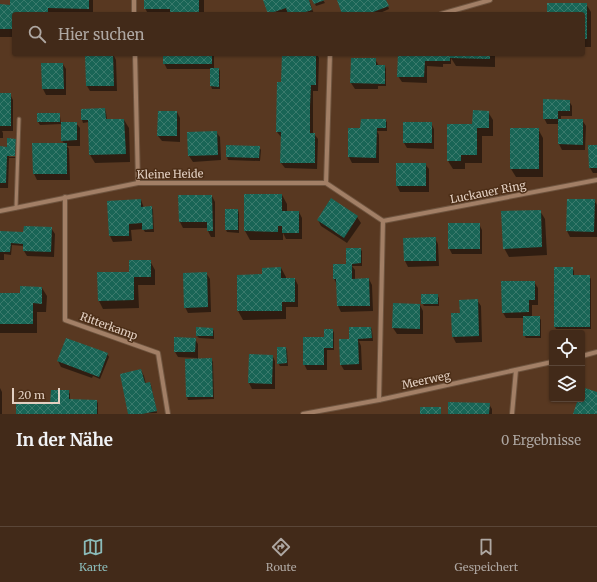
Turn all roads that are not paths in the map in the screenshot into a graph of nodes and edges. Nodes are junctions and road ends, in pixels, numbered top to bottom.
1 (134, 0) edge
2 (490, 0) edge
3 (134, 12) edge
4 (448, 12) edge
5 (135, 56) edge
6 (330, 56) edge
7 (19, 119) dead end
8 (597, 180) edge
9 (138, 183) junction
10 (326, 183) junction
11 (65, 197) junction
12 (16, 208) junction
13 (0, 211) edge
14 (383, 221) junction
15 (597, 352) edge
16 (585, 355) edge
17 (549, 363) edge
18 (516, 370) junction
19 (379, 400) junction
20 (168, 414) edge
21 (303, 414) edge
22 (512, 414) edge

1 - 3 street
2 - 4 street
5 - 9 street
6 - 10 street
7 - 12 lane
8 - 14 street, Luckauer Ring
9 - 10 street, Kleine Heide
9 - 11 street, Kleine Heide
10 - 14 street
11 - 12 street, Kleine Heide
11 - 20 street, Ritterkamp
12 - 13 street, Kleine Heide
14 - 19 street
15 - 16 street
17 - 18 street, Meerweg
18 - 19 street, Meerweg
18 - 22 street
19 - 21 street, Meerweg

